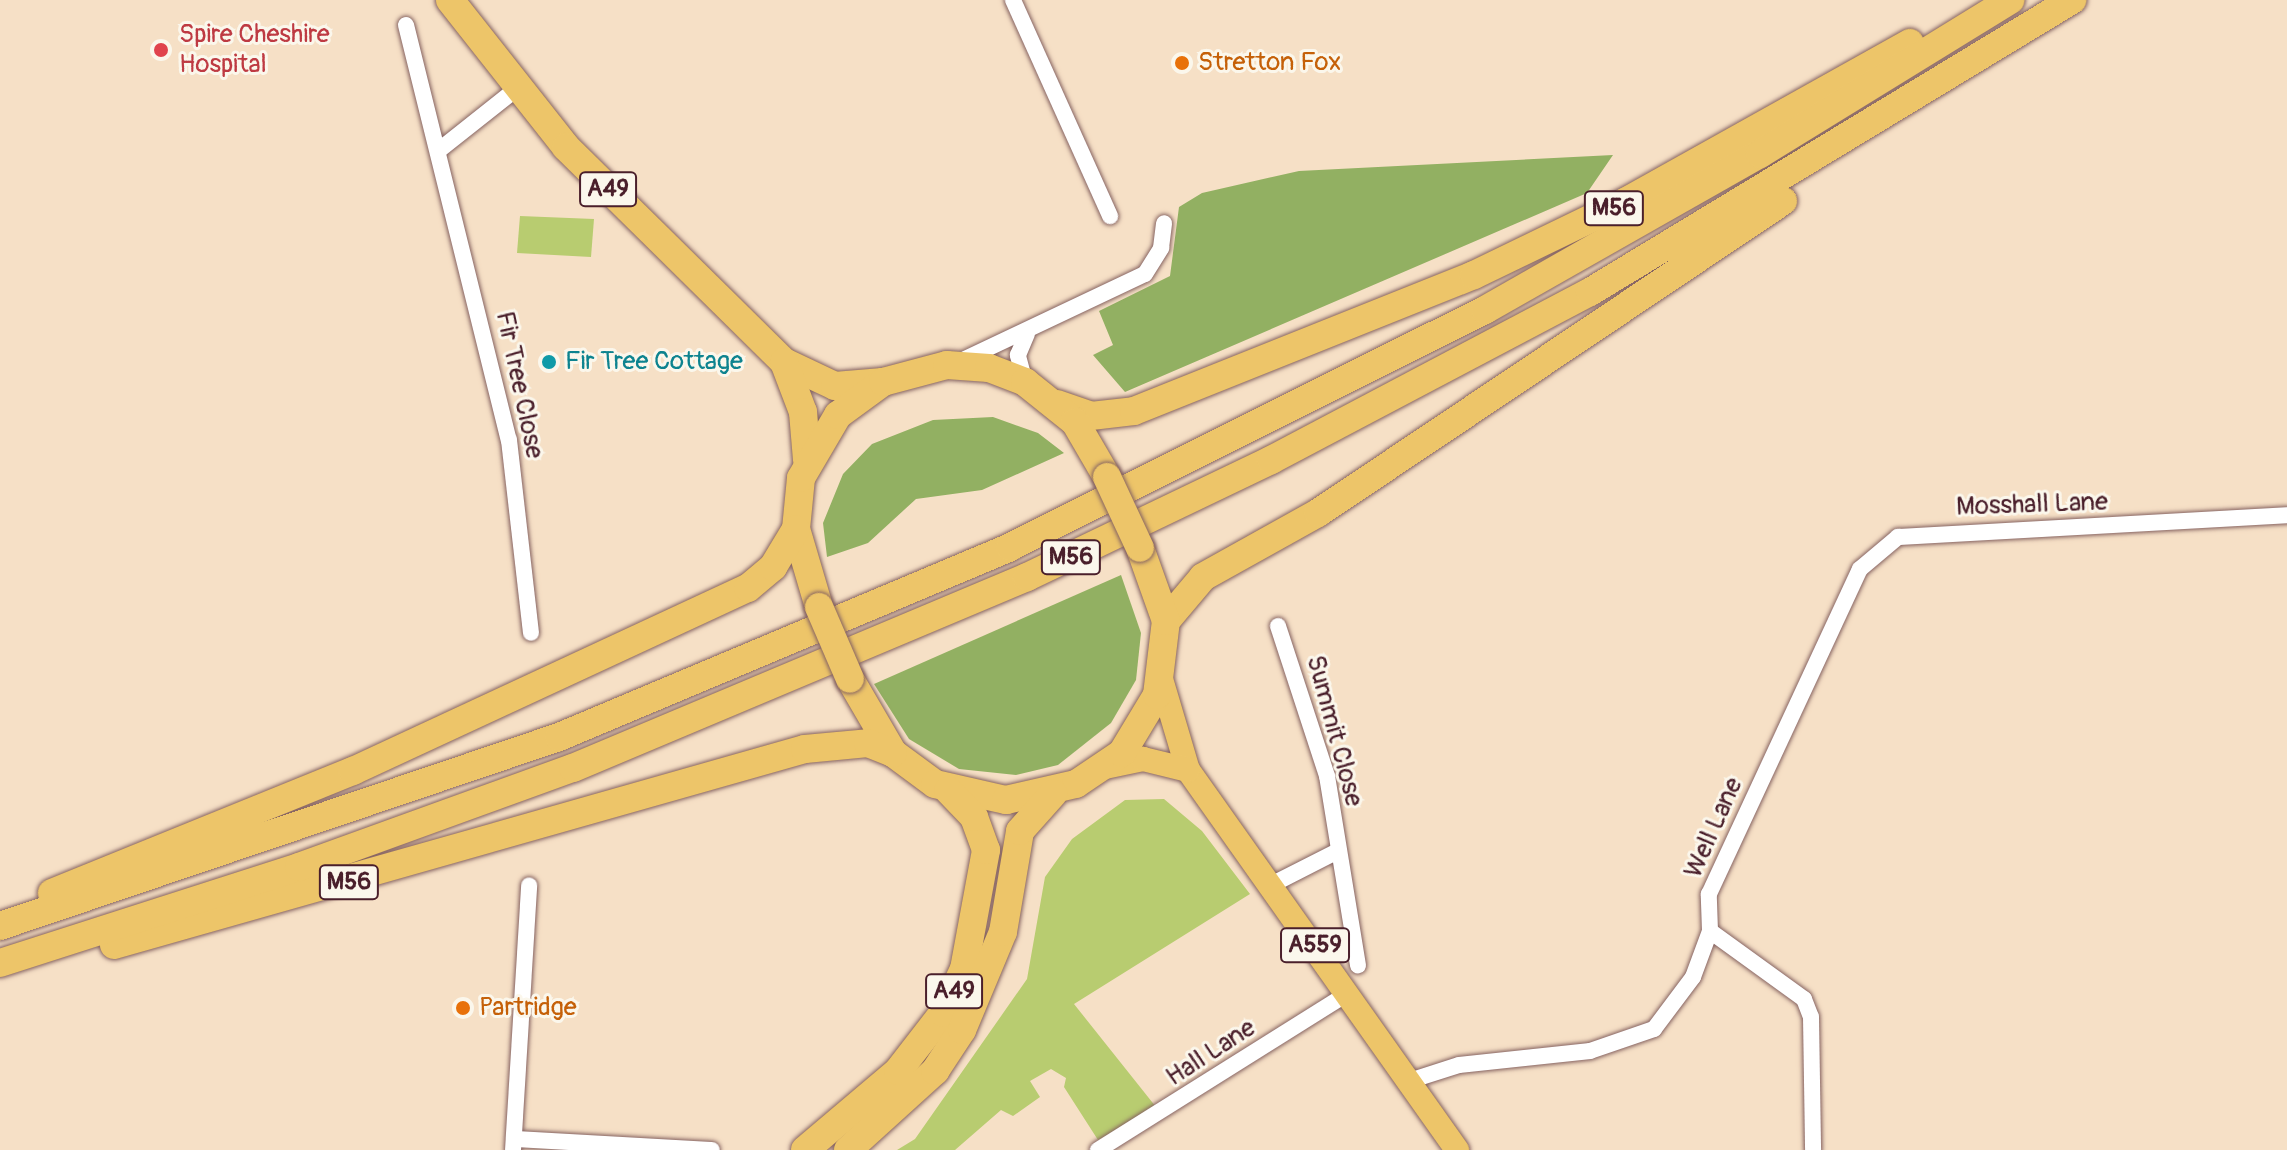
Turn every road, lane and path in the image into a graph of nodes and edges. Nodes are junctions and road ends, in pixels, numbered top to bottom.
1 (450, 0) edge
2 (1013, 0) edge
3 (2010, 0) edge
4 (2072, 0) edge
5 (406, 25) dead end
6 (1937, 86) junction
7 (515, 90) junction
8 (438, 151) junction
9 (1110, 216) dead end
10 (1164, 223) dead end
11 (1027, 334) junction
12 (784, 362) junction
13 (947, 365) junction
14 (883, 382) junction
15 (1025, 382) junction
16 (1057, 404) junction
17 (807, 460) junction
18 (2287, 515) edge
19 (796, 529) junction
20 (1166, 621) junction
21 (1278, 626) dead end
22 (531, 633) dead end
23 (1832, 633) joint
24 (1161, 679) junction
25 (880, 748) junction
26 (1105, 768) junction
27 (1188, 770) junction
28 (948, 790) junction
29 (1057, 791) junction
30 (1338, 851) junction
31 (1273, 884) junction
32 (529, 885) dead end
33 (0, 915) edge
34 (0, 926) edge
35 (1710, 931) junction
36 (0, 963) edge
37 (1358, 965) dead end
38 (0, 969) edge
39 (1348, 993) junction
40 (1409, 1081) junction
41 (514, 1144) edge
42 (712, 1150) edge
43 (805, 1150) edge
44 (848, 1150) edge
45 (1098, 1150) edge
46 (1457, 1150) edge
47 (1813, 1150) edge

1 - 7 highway, A49
2 - 9 street
3 - 16 highway, M56
3 - 34 highway, M56
4 - 6 highway, M56
5 - 8 street, Fir Tree Close
6 - 20 highway, M56
6 - 36 highway, M56
7 - 8 street
7 - 12 highway, A49
8 - 22 street, Fir Tree Close
10 - 11 street
11 - 13 street
11 - 15 street
12 - 14 highway, A49
12 - 17 highway, A49
13 - 14 highway
13 - 15 highway
14 - 17 highway
15 - 16 highway
16 - 20 highway, bridge
17 - 19 highway
18 - 23 street, Mosshall Lane
19 - 25 highway, bridge
19 - 33 highway
20 - 24 highway
21 - 30 street, Summit Close
23 - 35 street, Well Lane
24 - 26 highway
24 - 27 main road, A559
25 - 28 highway
25 - 38 highway, M56
26 - 27 main road
26 - 29 highway
27 - 31 main road, A559
28 - 29 highway
28 - 43 highway, A49
29 - 44 highway, A49
30 - 31 street
30 - 37 street, Summit Close
31 - 39 main road, A559
32 - 41 street
35 - 40 street, Well Lane
35 - 47 street
39 - 40 main road, A559
39 - 45 street, Hall Lane
40 - 46 main road, A559
41 - 42 street

